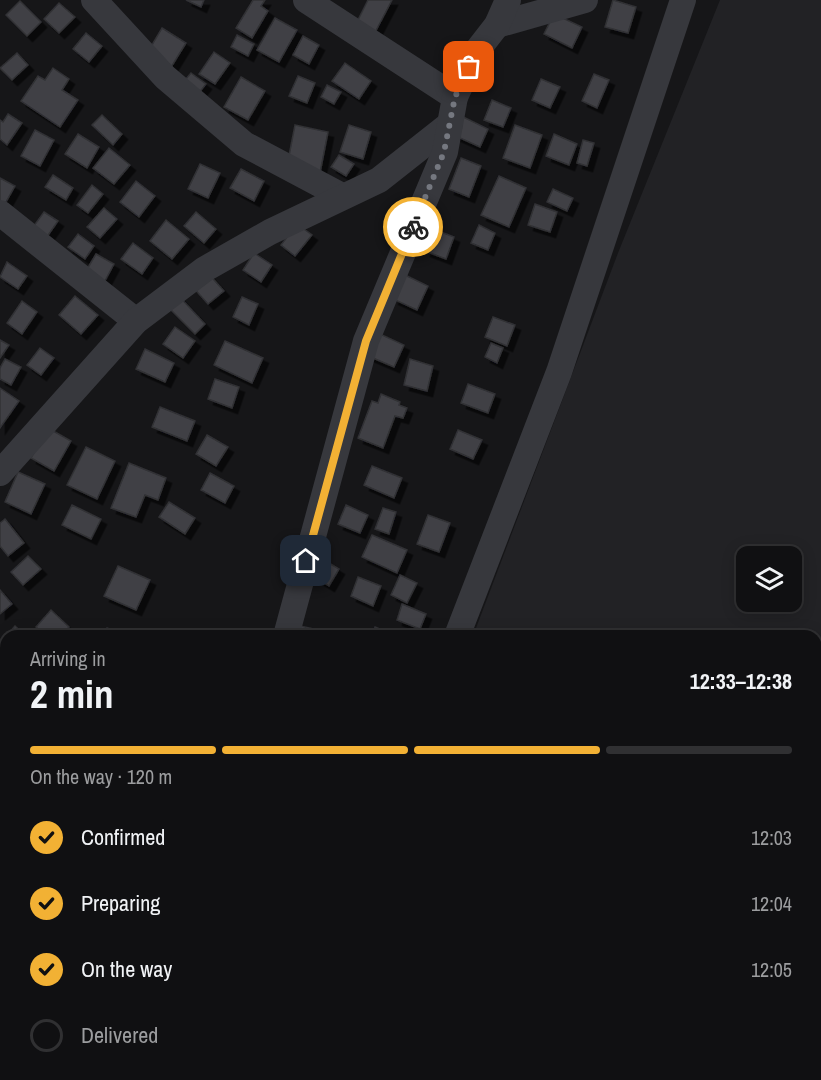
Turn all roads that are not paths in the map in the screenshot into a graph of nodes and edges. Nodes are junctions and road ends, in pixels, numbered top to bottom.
1 (94, 0) edge
2 (306, 0) edge
3 (508, 0) edge
4 (585, 0) edge
5 (683, 0) edge
6 (497, 25) junction
7 (455, 97) junction
8 (450, 124) junction
9 (342, 196) junction
10 (0, 213) edge
11 (136, 321) junction
12 (0, 473) edge
13 (288, 630) edge
14 (459, 630) edge

1 - 9 street
2 - 7 street
3 - 6 street
4 - 6 street
5 - 14 street
6 - 7 street
7 - 8 street
8 - 9 street
8 - 13 street
9 - 11 street
10 - 11 street
11 - 12 street

